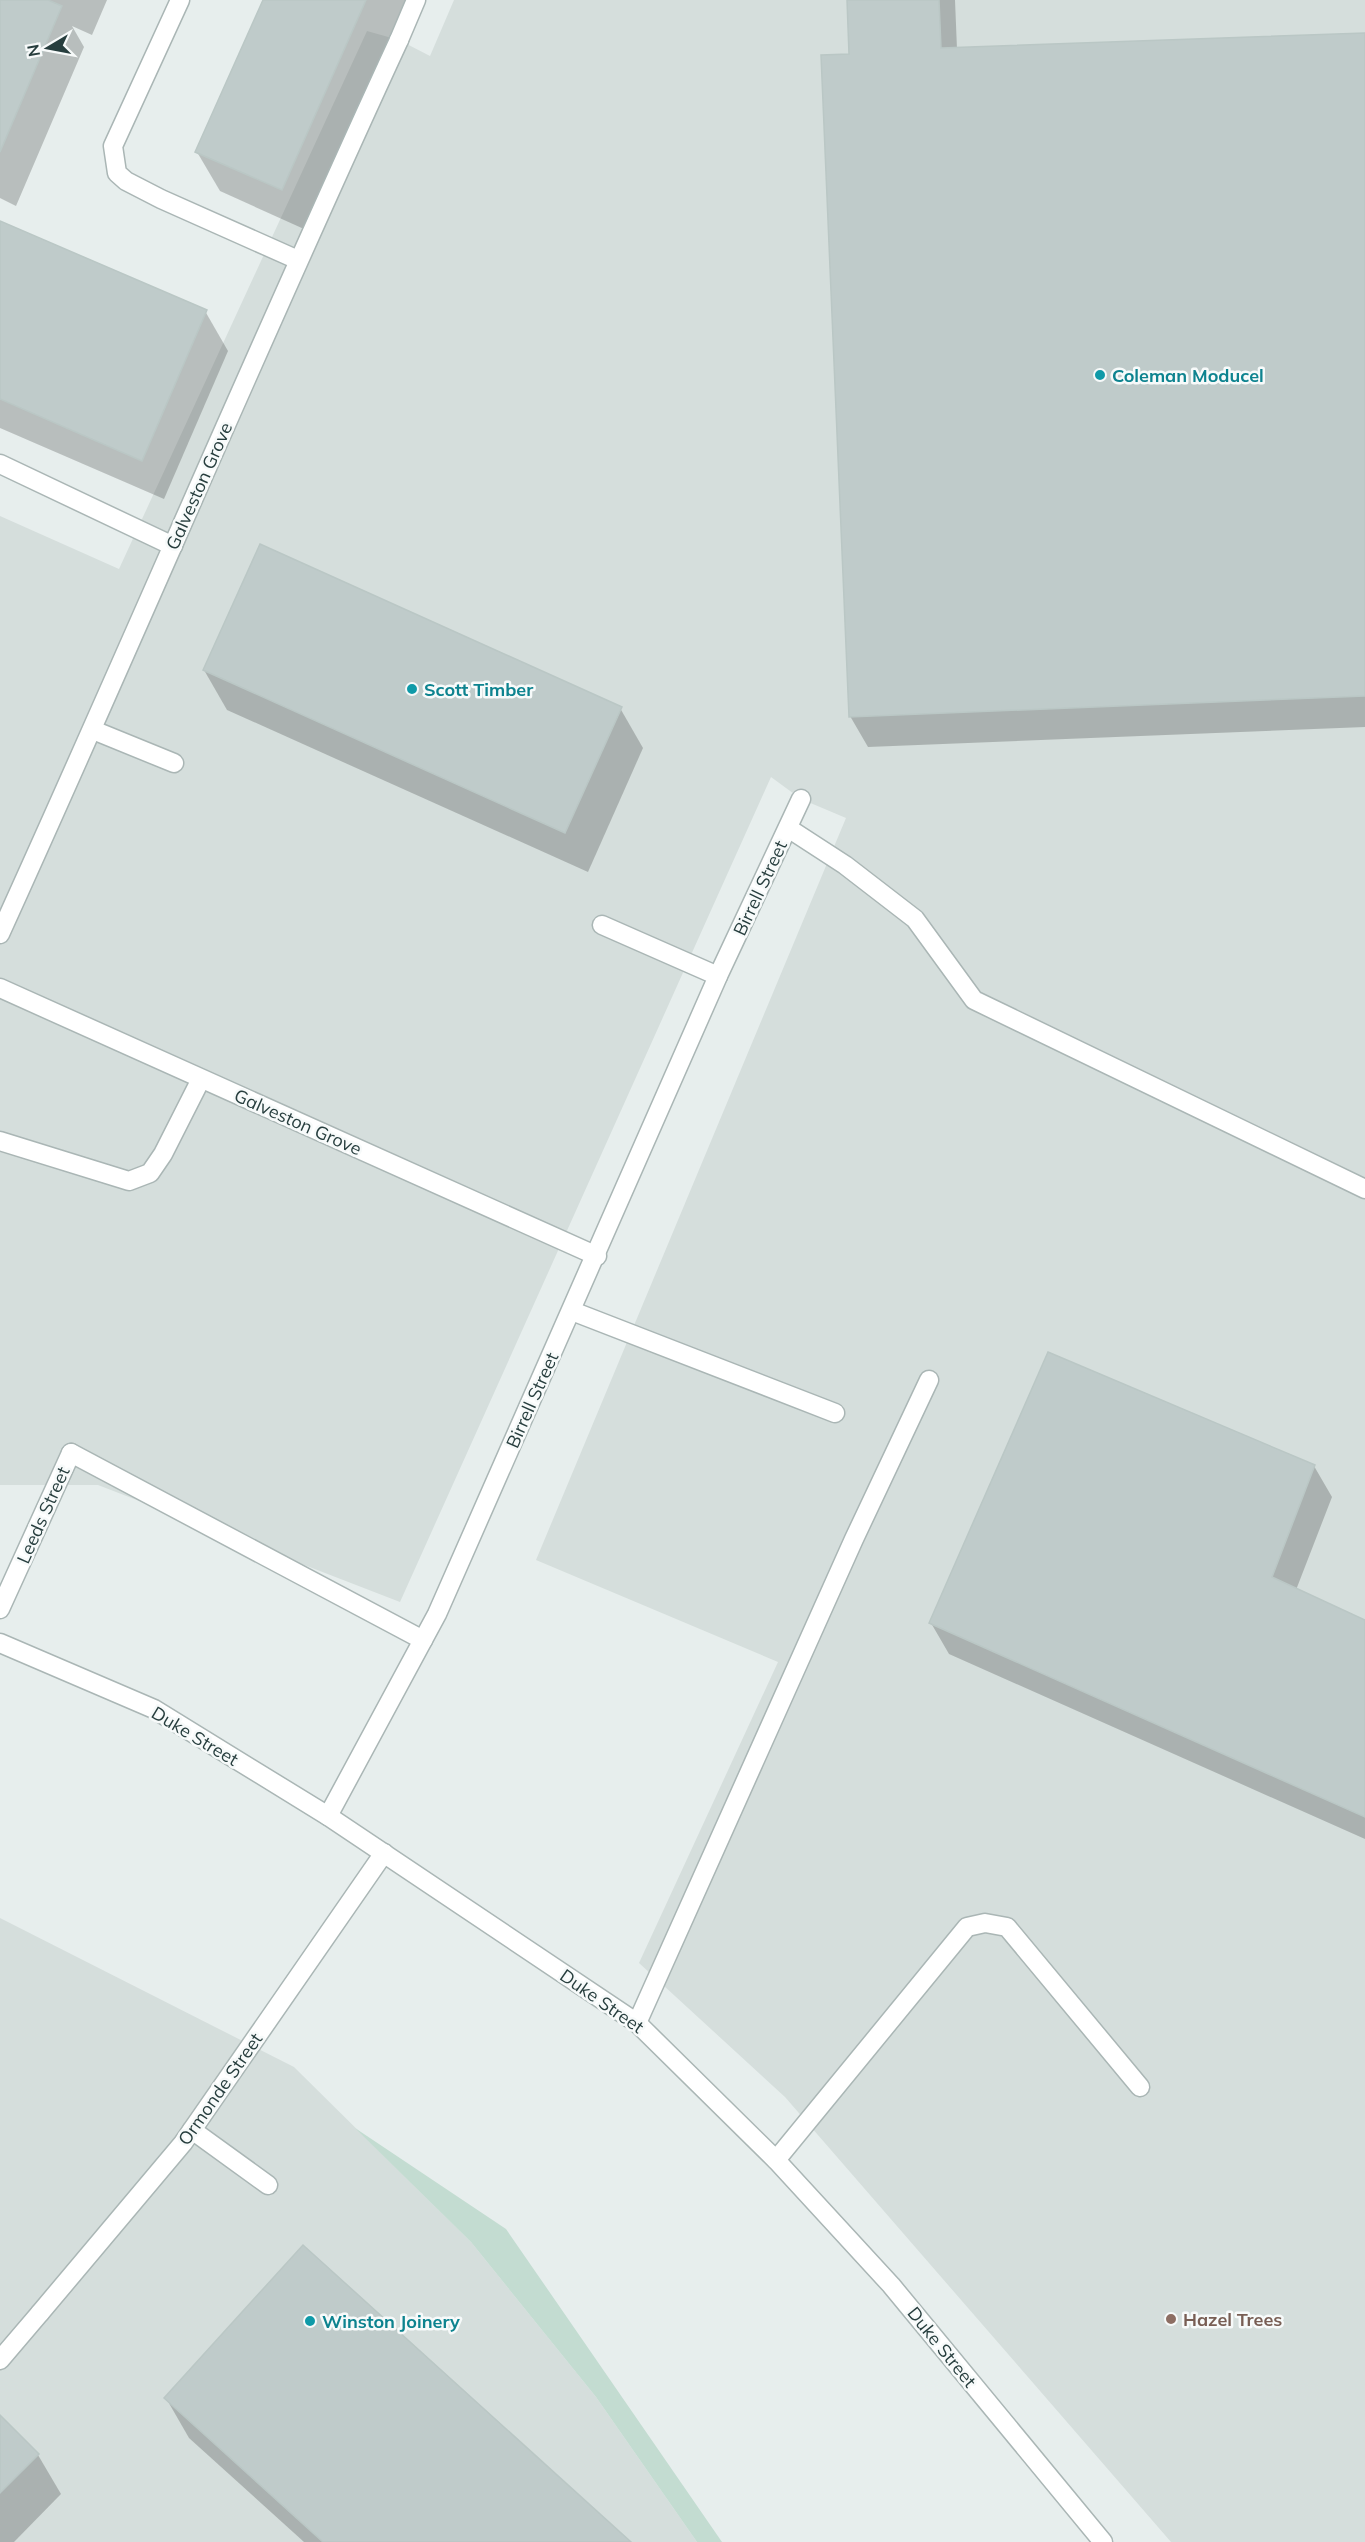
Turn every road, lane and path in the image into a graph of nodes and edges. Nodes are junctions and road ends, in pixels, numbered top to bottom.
1 (180, 0) edge
2 (416, 0) edge
3 (297, 260) junction
4 (0, 464) edge
5 (172, 546) junction
6 (93, 730) junction
7 (174, 763) dead end
8 (801, 799) dead end
9 (788, 828) junction
10 (602, 925) dead end
11 (0, 934) edge
12 (718, 976) junction
13 (0, 988) edge
14 (201, 1079) junction
15 (0, 1141) edge
16 (1365, 1189) edge
17 (597, 1256) junction
18 (572, 1311) junction
19 (929, 1380) dead end
20 (834, 1413) dead end
21 (0, 1609) edge
22 (423, 1640) junction
23 (0, 1643) edge
24 (328, 1816) junction
25 (384, 1853) junction
26 (637, 2023) junction
27 (1140, 2087) dead end
28 (192, 2130) junction
29 (776, 2160) junction
30 (268, 2185) dead end
31 (0, 2360) edge
32 (1103, 2542) edge

1 - 3 street
2 - 3 street, Galveston Grove
3 - 5 street, Galveston Grove
4 - 5 street
5 - 6 street, Galveston Grove
6 - 7 street
6 - 11 street, Galveston Grove
8 - 9 street, Birrell Street
9 - 12 street, Birrell Street
9 - 16 street
10 - 12 street
12 - 17 street, Birrell Street
13 - 14 street, Galveston Grove
14 - 15 street
14 - 17 street, Galveston Grove
17 - 18 street, Birrell Street
18 - 20 street
18 - 22 street, Birrell Street
19 - 26 street
21 - 22 street, Leeds Street
22 - 24 street, Birrell Street
23 - 24 street, Duke Street
24 - 25 street, Duke Street
25 - 26 street, Duke Street
25 - 28 street, Ormonde Street
26 - 29 street, Duke Street
27 - 29 street
28 - 30 street
28 - 31 street, Ormonde Street
29 - 32 street, Duke Street

